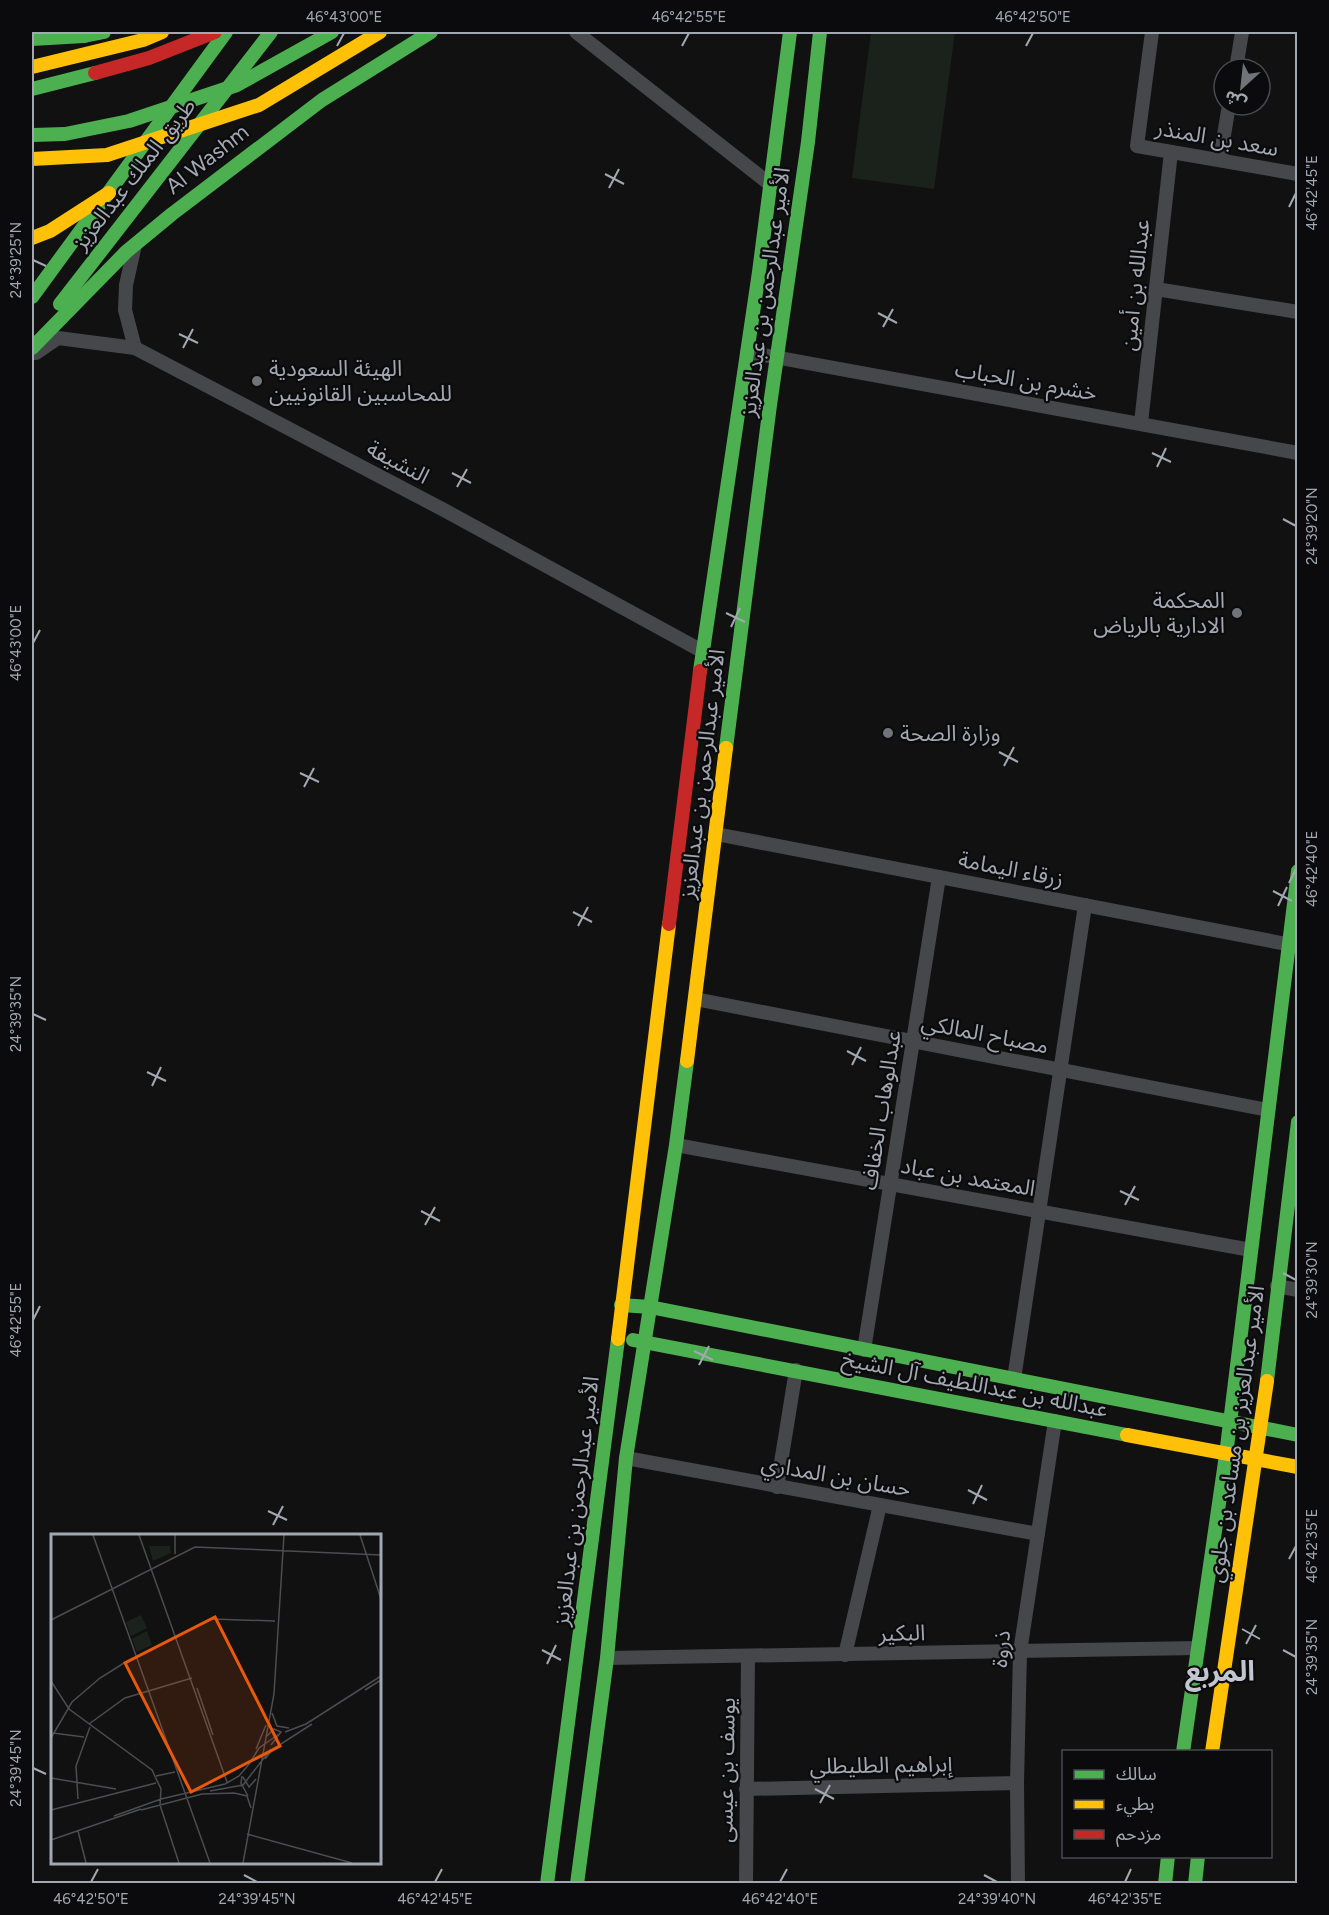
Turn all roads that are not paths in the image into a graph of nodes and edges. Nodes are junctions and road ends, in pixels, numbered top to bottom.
1 (104, 32) edge
2 (162, 32) edge
3 (215, 32) edge
4 (226, 32) edge
5 (271, 32) edge
6 (332, 32) edge
7 (380, 32) edge
8 (431, 32) edge
9 (576, 32) edge
10 (790, 32) edge
11 (820, 32) edge
12 (1152, 32) edge
13 (1242, 32) edge
14 (32, 39) edge
15 (1238, 57) edge
16 (32, 67) edge
17 (32, 88) edge
18 (1227, 117) edge
19 (32, 135) edge
20 (792, 139) junction
21 (1171, 152) junction
22 (32, 159) edge
23 (1220, 159) junction
24 (1298, 174) edge
25 (771, 185) junction
26 (109, 193) junction
27 (32, 238) edge
28 (135, 245) junction
29 (1156, 289) junction
30 (32, 297) edge
31 (1298, 312) edge
32 (32, 342) edge
33 (32, 348) edge
34 (135, 348) junction
35 (747, 352) junction
36 (32, 356) edge
37 (776, 358) junction
38 (1141, 423) junction
39 (1298, 453) edge
40 (702, 651) junction
41 (716, 834) junction
42 (1298, 871) edge
43 (939, 877) junction
44 (1085, 905) junction
45 (1293, 945) edge
46 (695, 999) junction
47 (913, 1042) junction
48 (1061, 1070) junction
49 (1268, 1110) junction
50 (1298, 1122) edge
51 (676, 1145) junction
52 (891, 1184) junction
53 (1039, 1211) junction
54 (1251, 1250) junction
55 (1277, 1286) junction
56 (1298, 1290) edge
57 (621, 1305) junction
58 (650, 1307) junction
59 (618, 1338) junction
60 (645, 1342) junction
61 (864, 1350) junction
62 (796, 1370) junction
63 (1014, 1379) junction
64 (1055, 1421) junction
65 (1229, 1422) junction
66 (1261, 1429) junction
67 (1298, 1435) edge
68 (1226, 1455) junction
69 (626, 1458) junction
70 (1256, 1460) junction
71 (1298, 1467) edge
72 (777, 1487) junction
73 (880, 1505) junction
74 (1038, 1534) junction
75 (1198, 1648) junction
76 (1020, 1652) junction
77 (845, 1655) junction
78 (748, 1656) junction
79 (607, 1658) junction
80 (1183, 1750) edge
81 (1212, 1750) edge
82 (1017, 1782) junction
83 (746, 1789) junction
84 (1168, 1858) edge
85 (1198, 1858) edge
86 (547, 1884) edge
87 (577, 1884) edge
88 (746, 1884) edge
89 (1018, 1884) edge
90 (1165, 1884) edge
91 (1195, 1884) edge

1 - 14 street
2 - 16 street
3 - 17 street
4 - 26 street, طريق الملك عبدالعزيز
5 - 32 street, طريق الملك عبدالعزيز
6 - 19 street, bridge
7 - 22 street, bridge
8 - 28 street, Al Washm
9 - 25 street
10 - 20 street, الأمير عبدالرحمن بن عبدالعزيز
11 - 20 street, الأمير عبدالرحمن بن عبدالعزيز
12 - 21 street, سعد بن المنذر
13 - 15 street
18 - 23 street
20 - 25 street, الأمير عبدالرحمن بن عبدالعزيز
20 - 37 street, الأمير عبدالرحمن بن عبدالعزيز
21 - 23 street, سعد بن المنذر
21 - 29 street, عبدالله بن أمين
23 - 24 street, سعد بن المنذر
25 - 35 street, الأمير عبدالرحمن بن عبدالعزيز
26 - 27 street
26 - 30 street, طريق الملك عبدالعزيز
28 - 33 street, Al Washm
28 - 34 street
29 - 31 street
29 - 38 street, عبدالله بن أمين
34 - 36 street
34 - 40 street, النشيفة
35 - 37 street, خشرم بن الحباب
35 - 40 street, الأمير عبدالرحمن بن عبدالعزيز
37 - 38 street, خشرم بن الحباب
37 - 41 street, الأمير عبدالرحمن بن عبدالعزيز
38 - 39 street, خشرم بن الحباب
40 - 57 street, الأمير عبدالرحمن بن عبدالعزيز
41 - 43 street, زرقاء اليمامة
41 - 46 street, الأمير عبدالرحمن بن عبدالعزيز
42 - 45 street, الأمير عبدالعزيز بن مساعد بن جلوي
43 - 44 street, زرقاء اليمامة
43 - 47 street, عبدالوهاب الخفاف
44 - 45 street, زرقاء اليمامة
44 - 48 street
45 - 49 street, الأمير عبدالعزيز بن مساعد بن جلوي
46 - 47 street, مصباح المالكي
46 - 51 street, الأمير عبدالرحمن بن عبدالعزيز
47 - 48 street, مصباح المالكي
47 - 52 street, عبدالوهاب الخفاف
48 - 49 street, مصباح المالكي
48 - 53 street
49 - 54 street, الأمير عبدالعزيز بن مساعد بن جلوي
50 - 55 street, الأمير عبدالعزيز بن مساعد بن جلوي
51 - 52 street, المعتمد بن عباد
51 - 58 street, الأمير عبدالرحمن بن عبدالعزيز
52 - 53 street, المعتمد بن عباد
52 - 61 street, عبدالوهاب الخفاف
53 - 54 street, المعتمد بن عباد
53 - 63 street
54 - 65 street, الأمير عبدالعزيز بن مساعد بن جلوي
55 - 56 street
55 - 66 street, الأمير عبدالعزيز بن مساعد بن جلوي
57 - 58 street, عبدالله بن عبداللطيف آل الشيخ
57 - 59 street, الأمير عبدالرحمن بن عبدالعزيز
58 - 60 street, الأمير عبدالرحمن بن عبدالعزيز
58 - 61 street, عبدالله بن عبداللطيف آل الشيخ
59 - 60 street, عبدالله بن عبداللطيف آل الشيخ
59 - 86 street, الأمير عبدالرحمن بن عبدالعزيز
60 - 62 street, عبدالله بن عبداللطيف آل الشيخ
60 - 69 street, الأمير عبدالرحمن بن عبدالعزيز
61 - 63 street, عبدالله بن عبداللطيف آل الشيخ
62 - 64 street, عبدالله بن عبداللطيف آل الشيخ
62 - 72 street
63 - 65 street, عبدالله بن عبداللطيف آل الشيخ
64 - 68 street, عبدالله بن عبداللطيف آل الشيخ
64 - 74 street, ذروة
65 - 66 street, عبدالله بن عبداللطيف آل الشيخ
65 - 68 street, الأمير عبدالعزيز بن مساعد بن جلوي
66 - 67 street, عبدالله بن عبداللطيف آل الشيخ
66 - 70 street, الأمير عبدالعزيز بن مساعد بن جلوي
68 - 70 street, عبدالله بن عبداللطيف آل الشيخ
68 - 75 street, الأمير عبدالعزيز بن مساعد بن جلوي
69 - 72 street, حسان بن المداري
69 - 79 street, الأمير عبدالرحمن بن عبدالعزيز
70 - 71 street, عبدالله بن عبداللطيف آل الشيخ
70 - 81 street, الأمير عبدالعزيز بن مساعد بن جلوي
72 - 73 street, حسان بن المداري
73 - 74 street, حسان بن المداري
73 - 77 street
74 - 76 street, ذروة
75 - 76 street, البكير
75 - 80 street, الأمير عبدالعزيز بن مساعد بن جلوي
76 - 77 street, البكير
76 - 82 street, ذروة
77 - 78 street, البكير
78 - 79 street, البكير
78 - 83 street, يوسف بن عيسى
79 - 87 street, الأمير عبدالرحمن بن عبدالعزيز
82 - 83 street, إبراهيم الطليطلي
82 - 89 street, ذروة
83 - 88 street, يوسف بن عيسى
84 - 90 street
85 - 91 street

